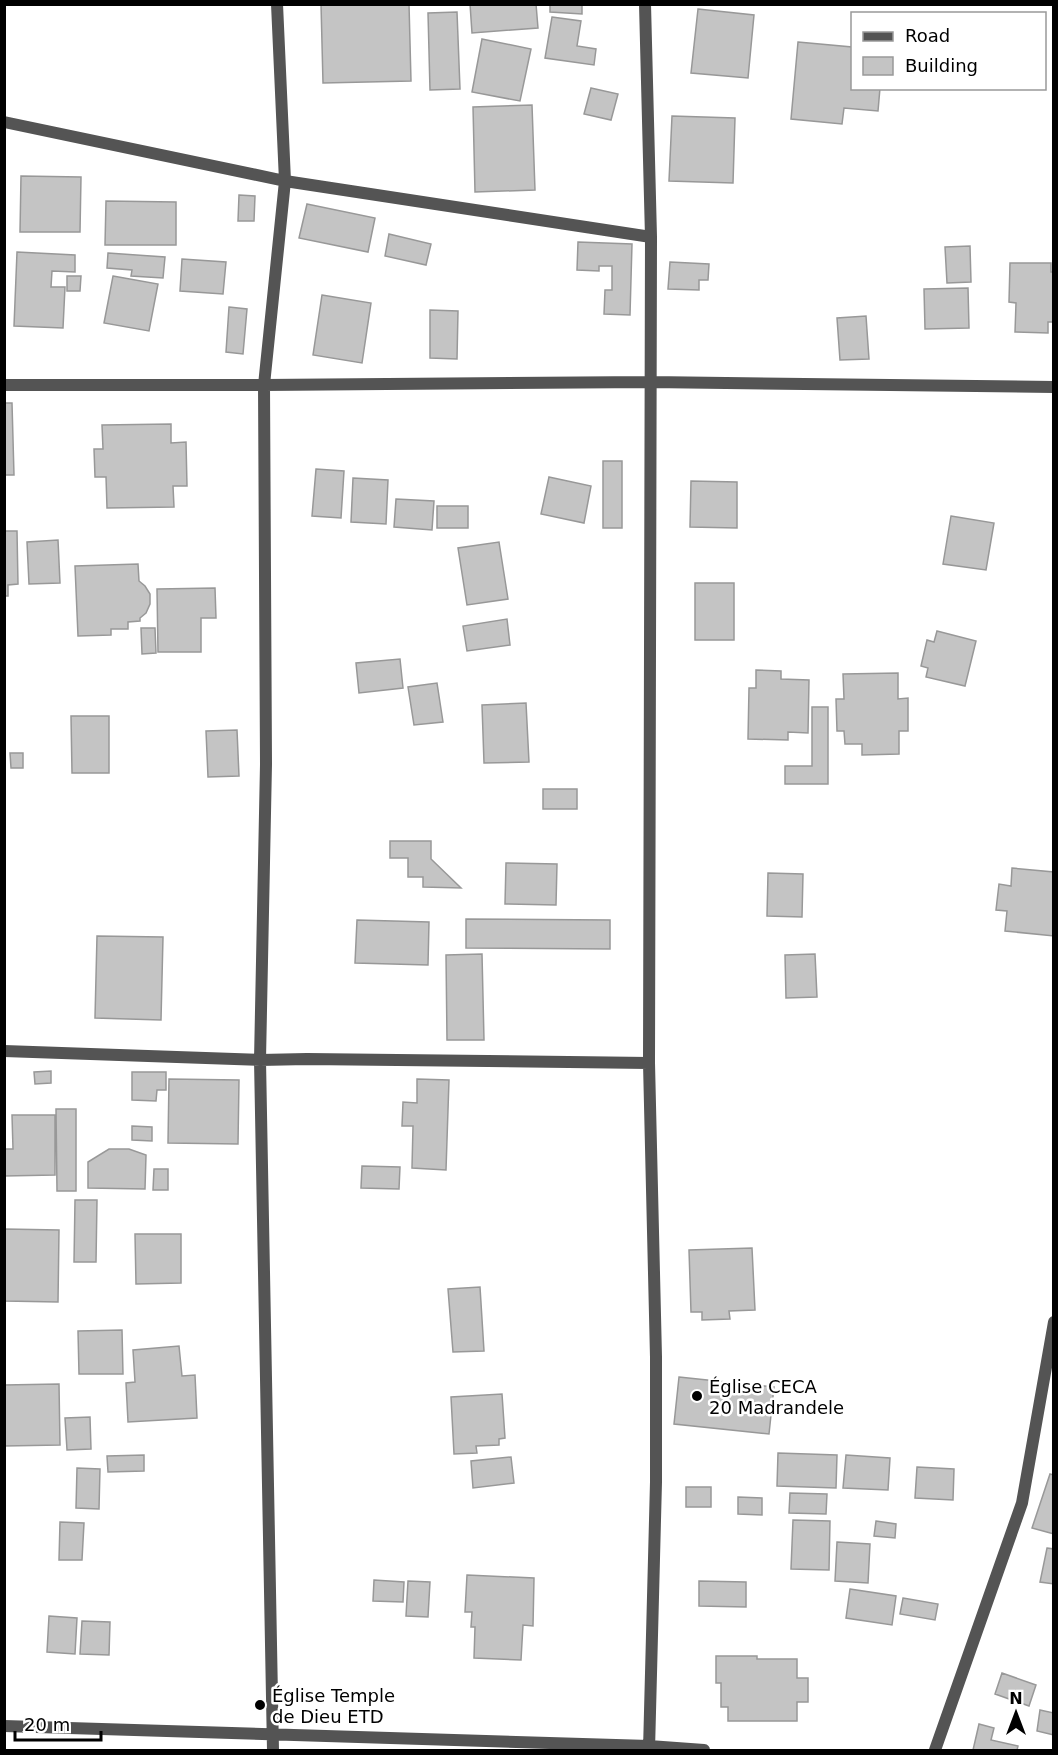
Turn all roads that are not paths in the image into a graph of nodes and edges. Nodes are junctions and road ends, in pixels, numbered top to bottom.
1 (277, 4) edge
2 (645, 4) edge
3 (4, 122) edge
4 (285, 181) junction
5 (651, 237) junction
6 (650, 382) junction
7 (4, 385) edge
8 (264, 385) junction
9 (1053, 387) edge
10 (4, 1051) edge
11 (260, 1060) junction
12 (649, 1063) junction
13 (1053, 1322) edge
14 (4, 1726) edge
15 (273, 1736) junction
16 (649, 1748) edge
17 (273, 1750) edge
18 (704, 1750) edge
19 (935, 1750) edge

1 - 4 street
2 - 5 street
3 - 4 street
4 - 5 street
4 - 8 street
5 - 6 street
6 - 8 street
6 - 9 street
6 - 12 street
7 - 8 street
8 - 11 street
10 - 11 street
11 - 12 street
11 - 15 street
12 - 16 street
13 - 19 street
14 - 15 street
15 - 16 street
15 - 17 street
16 - 18 street

